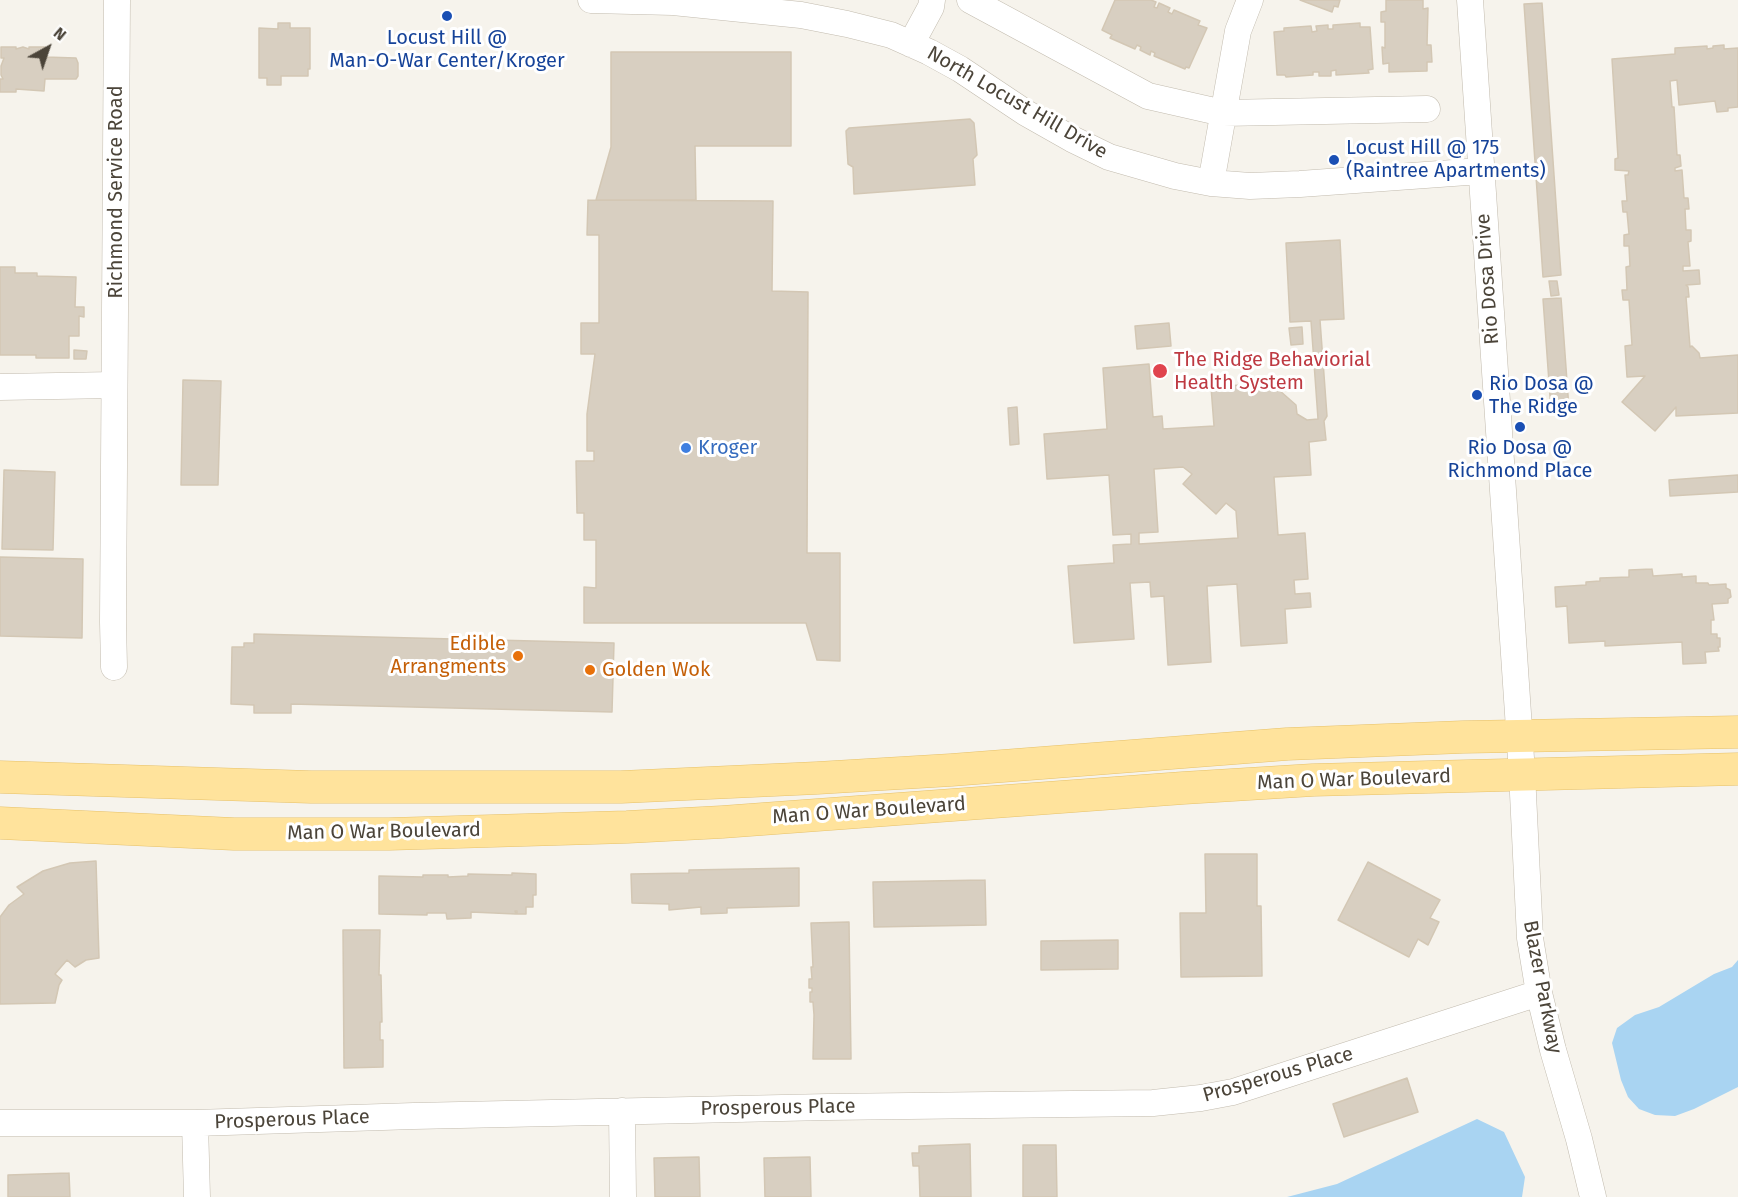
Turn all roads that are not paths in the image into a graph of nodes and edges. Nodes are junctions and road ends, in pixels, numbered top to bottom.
1 (117, 0) edge
2 (591, 0) edge
3 (932, 0) edge
4 (970, 0) edge
5 (1250, 0) edge
6 (1470, 0) edge
7 (911, 44) junction
8 (1426, 109) dead end
9 (1223, 113) junction
10 (1481, 171) junction
11 (1211, 183) junction
12 (114, 385) junction
13 (0, 387) edge
14 (114, 667) dead end
15 (1738, 732) edge
16 (1518, 736) junction
17 (1738, 769) edge
18 (1522, 773) junction
19 (0, 777) edge
20 (0, 823) edge
21 (1539, 993) junction
22 (622, 1111) junction
23 (0, 1123) edge
24 (195, 1123) junction
25 (197, 1197) edge
26 (623, 1197) edge
27 (1593, 1197) edge

1 - 12 street, Richmond Service Road
2 - 7 street, North Locust Hill Drive
3 - 7 street
4 - 9 street
5 - 9 street
6 - 10 street, Rio Dosa Drive
7 - 11 street, North Locust Hill Drive
8 - 9 street
9 - 11 street
10 - 11 street, North Locust Hill Drive
10 - 16 street, Rio Dosa Drive
12 - 13 street
12 - 14 street, Richmond Service Road
15 - 16 main road, Man O War Boulevard
16 - 18 street, Rio Dosa Drive
16 - 19 main road, Man O War Boulevard
17 - 18 main road, Man O War Boulevard
18 - 20 main road, Man O War Boulevard
18 - 21 street, Blazer Parkway
21 - 22 street, Prosperous Place
21 - 27 street, Blazer Parkway
22 - 24 street, Prosperous Place
22 - 26 street
23 - 24 street, Prosperous Place
24 - 25 street

